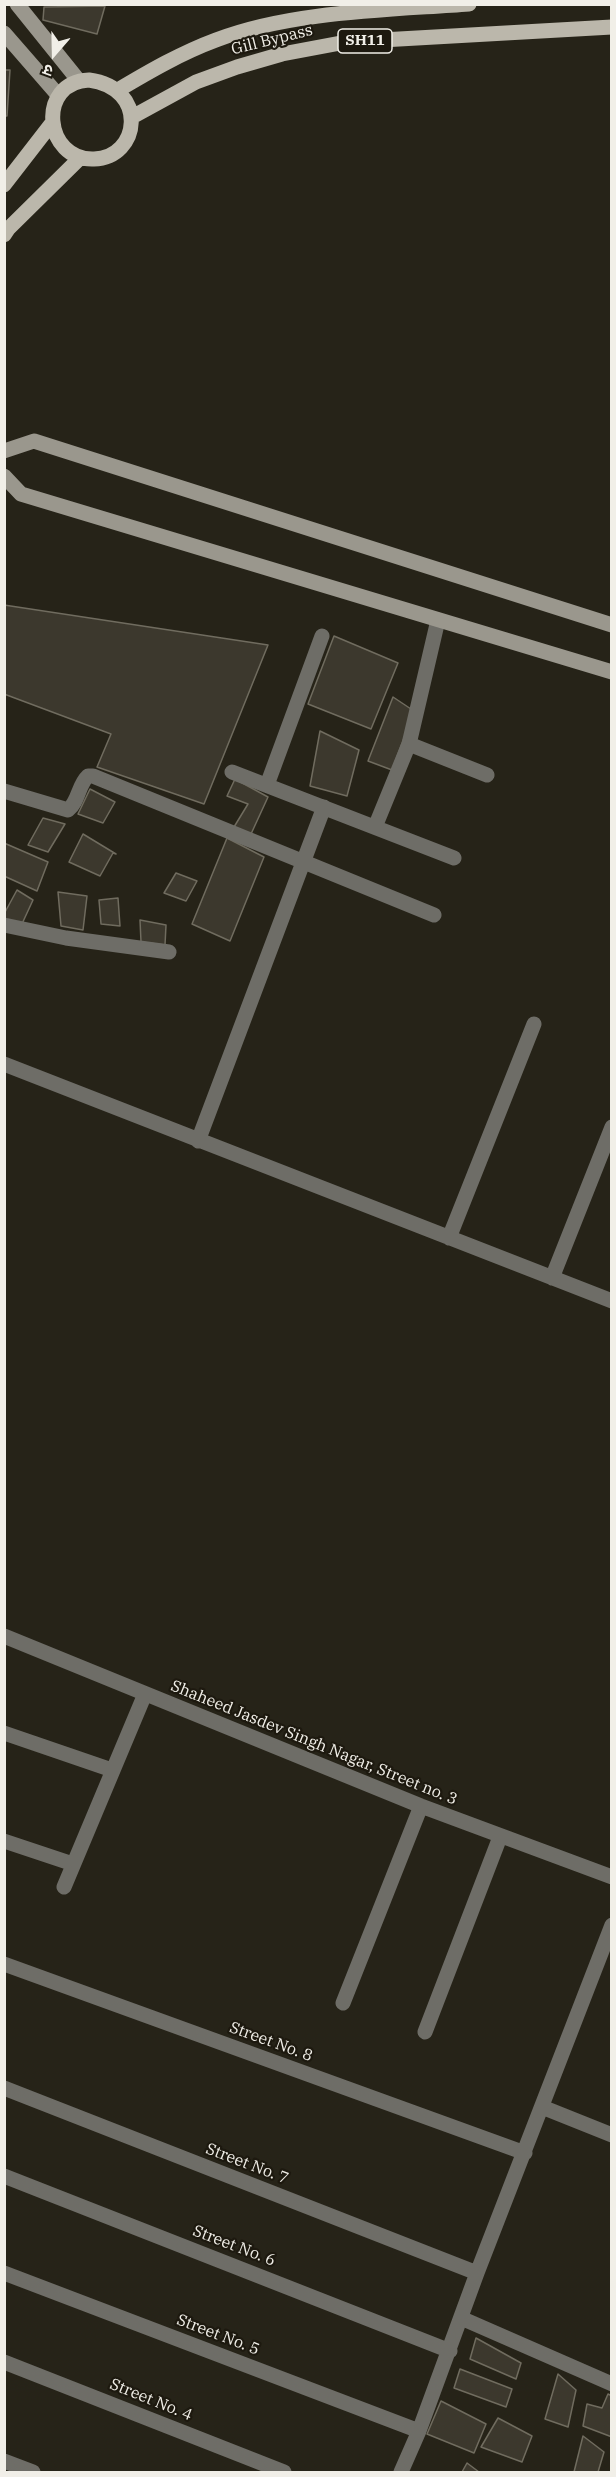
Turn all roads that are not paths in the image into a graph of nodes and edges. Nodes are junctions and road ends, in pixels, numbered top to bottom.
1 (17, 4) edge
2 (469, 4) edge
3 (612, 27) edge
4 (4, 33) edge
5 (79, 81) junction
6 (118, 90) junction
7 (58, 95) junction
8 (132, 117) junction
9 (52, 123) junction
10 (80, 158) junction
11 (4, 185) edge
12 (4, 236) edge
13 (4, 451) edge
14 (4, 476) edge
15 (438, 620) junction
16 (612, 625) edge
17 (322, 636) dead end
18 (612, 672) edge
19 (409, 744) junction
20 (232, 772) dead end
21 (487, 775) dead end
22 (267, 786) junction
23 (4, 791) edge
24 (324, 807) junction
25 (375, 827) junction
26 (454, 858) dead end
27 (302, 862) junction
28 (434, 915) dead end
29 (4, 925) edge
30 (169, 952) dead end
31 (534, 1023) dead end
32 (4, 1064) edge
33 (612, 1127) edge
34 (198, 1141) junction
35 (449, 1238) junction
36 (552, 1278) junction
37 (612, 1301) edge
38 (4, 1636) edge
39 (145, 1694) junction
40 (4, 1733) edge
41 (112, 1770) junction
42 (421, 1806) junction
43 (500, 1837) junction
44 (4, 1841) edge
45 (73, 1864) junction
46 (612, 1877) edge
47 (64, 1887) dead end
48 (612, 1925) edge
49 (4, 1964) edge
50 (343, 2003) dead end
51 (425, 2032) dead end
52 (4, 2088) edge
53 (542, 2107) junction
54 (612, 2135) edge
55 (525, 2154) junction
56 (4, 2176) edge
57 (477, 2273) junction
58 (4, 2274) edge
59 (461, 2318) junction
60 (450, 2351) junction
61 (4, 2362) edge
62 (612, 2384) edge
63 (419, 2431) junction
64 (4, 2461) edge
65 (33, 2472) edge
66 (284, 2472) edge
67 (401, 2472) edge

1 - 5 street
2 - 6 main road, Gill Bypass / SH11
3 - 8 main road, Gill Bypass / SH11
4 - 7 street
5 - 6 main road
5 - 7 main road
6 - 8 main road
7 - 9 main road
8 - 10 main road
9 - 10 main road
9 - 11 main road
10 - 12 main road
13 - 16 street
14 - 15 street
15 - 18 street
15 - 19 street
17 - 22 street
19 - 21 street
19 - 25 street
20 - 22 street
22 - 24 street
23 - 27 street
24 - 25 street
24 - 27 street
25 - 26 street
27 - 28 street
27 - 34 street
29 - 30 street
31 - 35 street
32 - 34 street
33 - 36 street
34 - 35 street
35 - 36 street
36 - 37 street
38 - 39 street, Shaheed Jasdev Singh Nagar, Street no. 3
39 - 41 street
39 - 42 street, Shaheed Jasdev Singh Nagar, Street no. 3
40 - 41 street
41 - 45 street
42 - 43 street, Shaheed Jasdev Singh Nagar, Street no. 3
42 - 50 street
43 - 46 street, Shaheed Jasdev Singh Nagar, Street no. 3
43 - 51 street
44 - 45 street
45 - 47 street
48 - 53 street
49 - 55 street, Street No. 8
52 - 57 street, Street No. 7
53 - 54 street
53 - 55 street
55 - 57 street
56 - 60 street, Street No. 6
57 - 59 street
58 - 63 street, Street No. 5
59 - 60 street
59 - 62 street
60 - 63 street
61 - 66 street, Street No. 4
63 - 67 street
64 - 65 street

